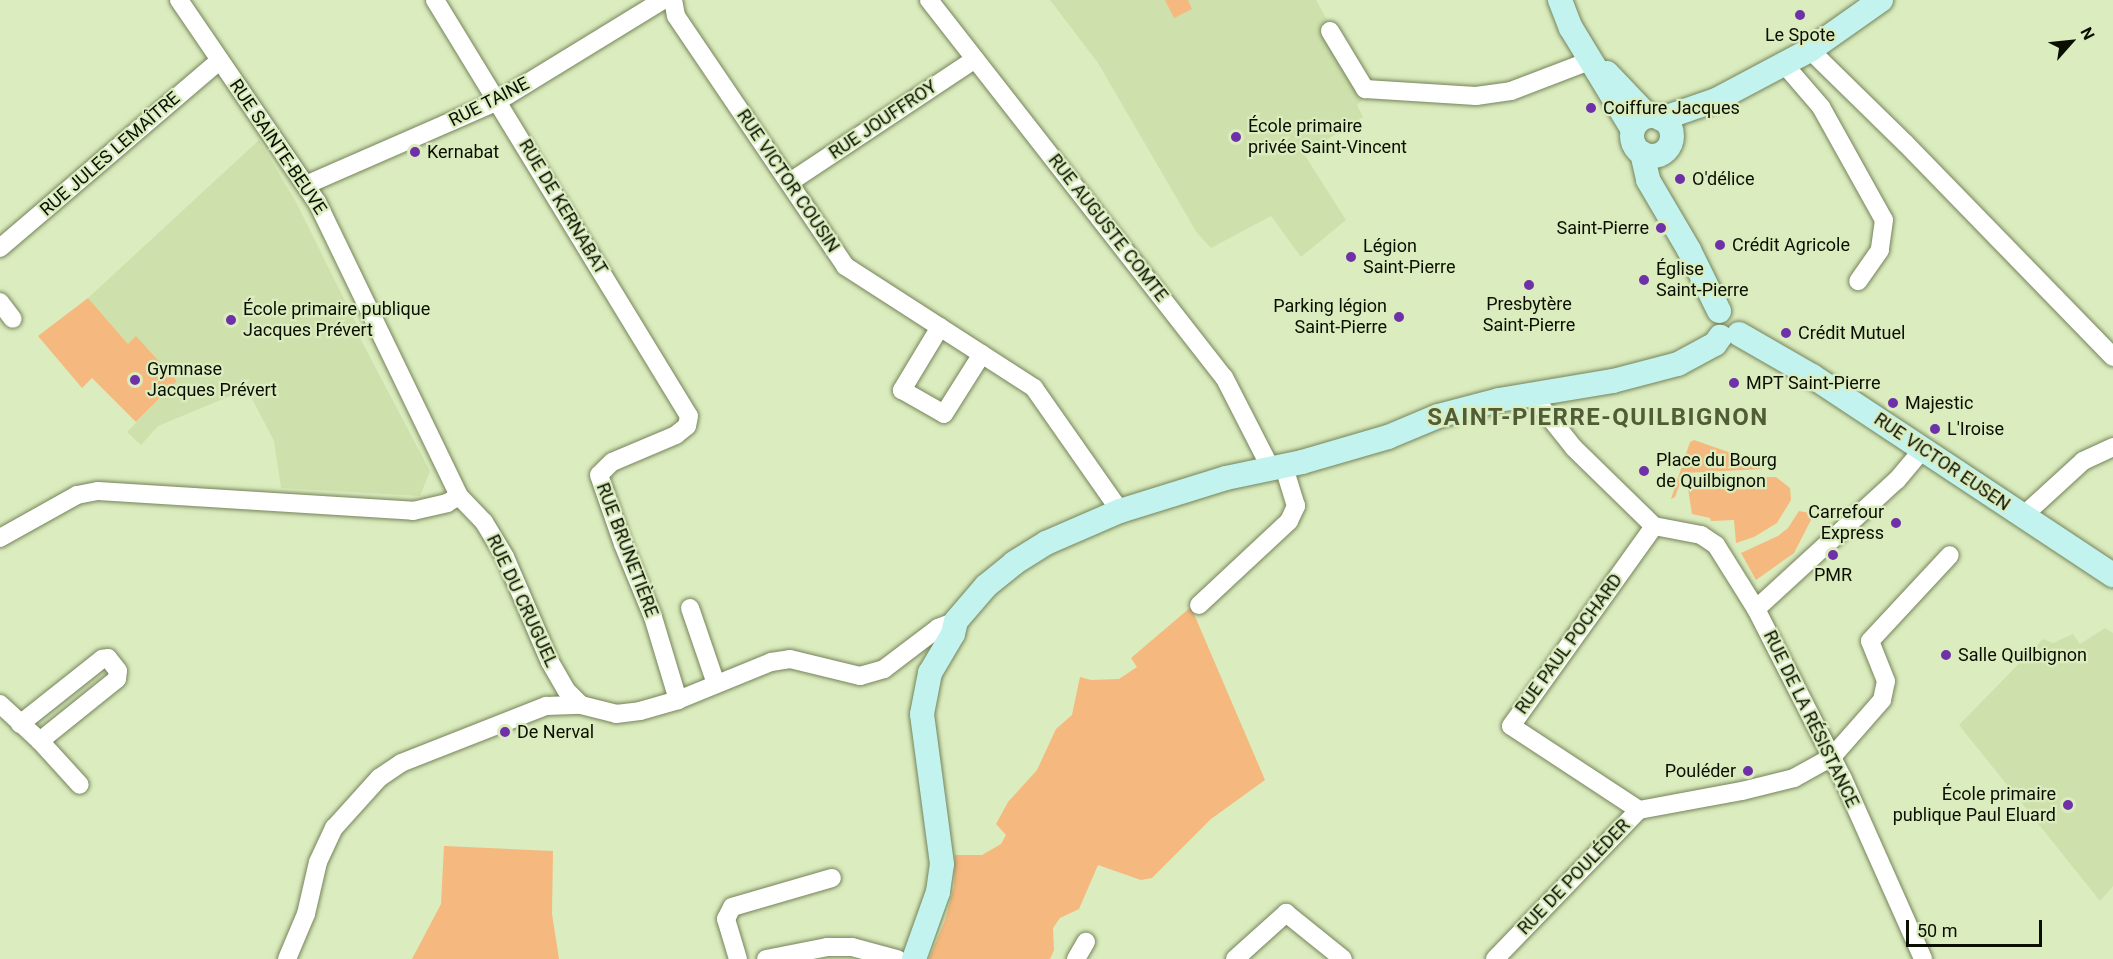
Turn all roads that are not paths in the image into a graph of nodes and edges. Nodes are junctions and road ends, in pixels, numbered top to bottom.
1 (180, 0) edge
2 (435, 0) edge
3 (663, 0) edge
4 (673, 0) edge
5 (929, 0) edge
6 (1560, 0) edge
7 (1881, 0) edge
8 (1330, 31) dead end
9 (1810, 50) junction
10 (975, 59) junction
11 (220, 60) junction
12 (1592, 60) junction
13 (1784, 64) junction
14 (498, 101) junction
15 (1652, 135) junction
16 (790, 182) junction
17 (306, 185) junction
18 (0, 248) edge
19 (1858, 281) dead end
20 (0, 302) edge
21 (13, 319) dead end
22 (940, 327) junction
23 (1730, 336) junction
24 (982, 354) junction
25 (2113, 357) edge
26 (1531, 394) junction
27 (689, 416) joint
28 (2113, 447) edge
29 (1923, 449) junction
30 (1276, 466) junction
31 (459, 496) junction
32 (1120, 511) junction
33 (2023, 516) junction
34 (1654, 526) junction
35 (0, 538) edge
36 (1950, 555) dead end
37 (2113, 575) edge
38 (1198, 605) dead end
39 (690, 608) dead end
40 (1756, 609) junction
41 (956, 621) junction
42 (556, 674) junction
43 (716, 684) junction
44 (678, 700) junction
45 (0, 704) edge
46 (581, 705) junction
47 (546, 706) junction
48 (20, 724) junction
49 (40, 741) junction
50 (1832, 757) junction
51 (80, 785) dead end
52 (1639, 810) junction
53 (832, 878) dead end
54 (1086, 942) dead end
55 (287, 959) edge
56 (738, 959) edge
57 (766, 959) edge
58 (897, 959) edge
59 (914, 959) edge
60 (1076, 959) edge
61 (1235, 959) edge
62 (1343, 959) edge
63 (1495, 959) edge
64 (1923, 959) edge

1 - 11 street, RUE SAINTE-BEUVE
2 - 14 street, RUE DE KERNABAT
3 - 14 street, RUE TAINE
4 - 16 street, RUE VICTOR COUSIN
5 - 10 street, RUE AUGUSTE COMTE
6 - 12 street
7 - 9 street
8 - 12 street
9 - 13 street
9 - 25 street
10 - 16 street, RUE JOUFFROY
10 - 30 street, RUE AUGUSTE COMTE
11 - 17 street, RUE SAINTE-BEUVE
11 - 18 street, RUE JULES LEMAÎTRE
12 - 15 street
13 - 15 street
13 - 19 street
14 - 17 street, RUE TAINE
14 - 27 street, RUE DE KERNABAT
15 - 23 street
16 - 22 street, RUE VICTOR COUSIN
17 - 31 street, RUE SAINTE-BEUVE
20 - 21 street
22 - 24 street, RUE VICTOR COUSIN
22 - 24 street
23 - 26 street
23 - 29 street, RUE VICTOR EUSEN
24 - 32 street, RUE VICTOR COUSIN
26 - 30 street
26 - 34 street
27 - 44 street, RUE BRUNETIÈRE
28 - 33 street
29 - 33 street, RUE VICTOR EUSEN
29 - 40 street
30 - 32 street
30 - 38 street, RUE AUGUSTE COMTE
31 - 35 street
31 - 42 street, RUE DU CRUGUEL
32 - 41 street
33 - 37 street, RUE VICTOR EUSEN
34 - 40 street, RUE DE LA RÉSISTANCE
34 - 52 street, RUE PAUL POCHARD
36 - 50 street, RUE DE POULÉDER
39 - 43 street
40 - 50 street, RUE DE LA RÉSISTANCE
41 - 43 street
41 - 59 street
42 - 46 street, RUE DU CRUGUEL
42 - 47 street
43 - 44 street
44 - 46 street
45 - 48 street
46 - 47 street
47 - 55 street
48 - 49 street
48 - 49 street
49 - 51 street
50 - 52 street, RUE DE POULÉDER
50 - 64 street, RUE DE LA RÉSISTANCE
52 - 63 street, RUE DE POULÉDER
53 - 56 street
54 - 60 street
57 - 58 street
61 - 62 street

